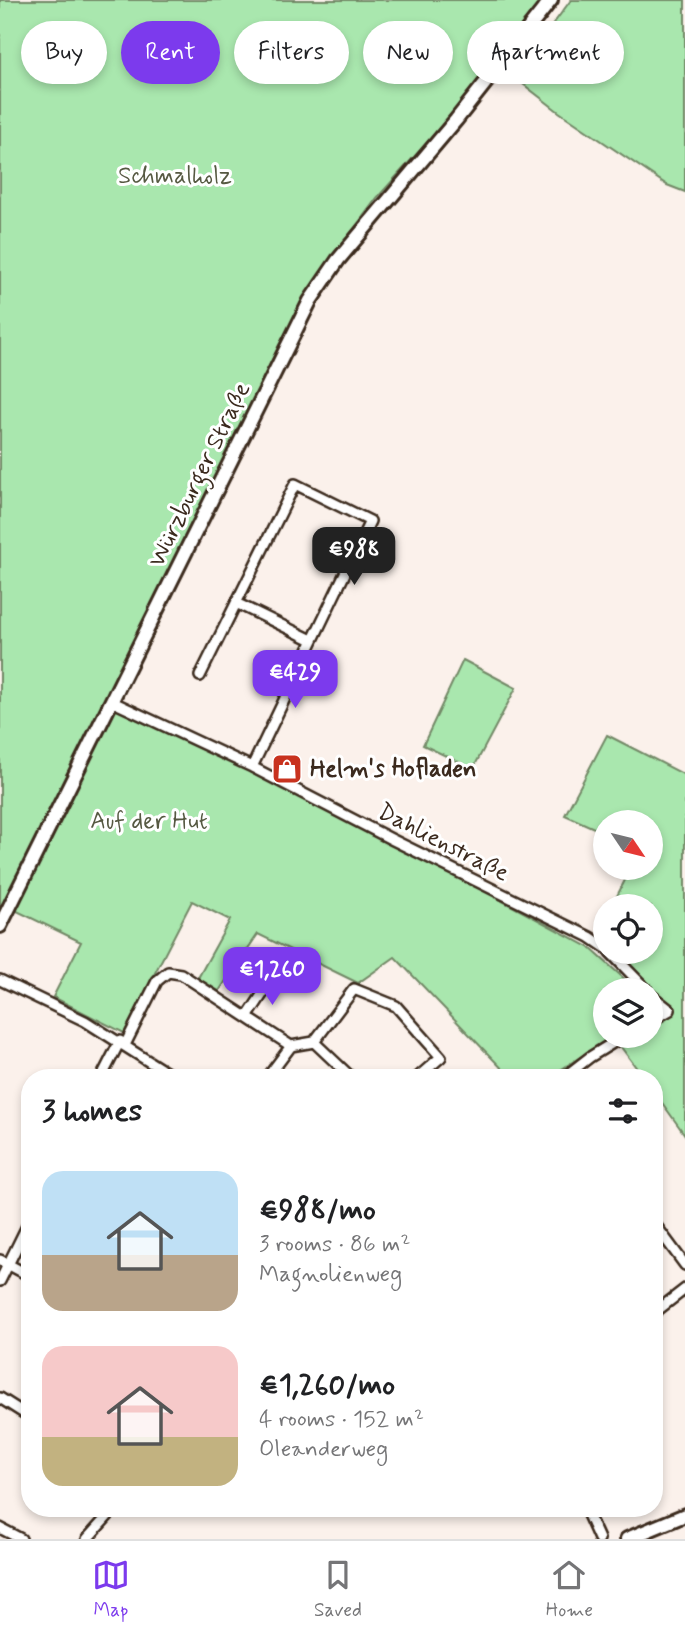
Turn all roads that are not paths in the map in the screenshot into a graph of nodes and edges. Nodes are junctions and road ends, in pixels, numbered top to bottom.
1 (551, 0) edge
2 (236, 603) junction
3 (312, 640) junction
4 (200, 676) dead end
5 (111, 701) junction
6 (252, 767) junction
7 (0, 926) edge
8 (593, 939) edge
9 (622, 964) edge
10 (636, 978) edge
11 (0, 980) edge
12 (271, 981) dead end
13 (248, 1016) junction
14 (314, 1042) junction
15 (122, 1043) junction
16 (291, 1046) junction
17 (605, 1048) edge
18 (106, 1069) edge
19 (161, 1069) edge
20 (274, 1069) edge
21 (342, 1069) edge
22 (427, 1069) edge
23 (575, 1069) edge
24 (21, 1235) edge
25 (663, 1235) edge
26 (4, 1262) edge
27 (685, 1265) edge
28 (21, 1271) edge
29 (0, 1281) edge
30 (685, 1289) edge
31 (663, 1306) edge
32 (0, 1398) edge
33 (21, 1412) edge
34 (685, 1516) edge
35 (107, 1517) edge
36 (589, 1517) edge
37 (0, 1528) edge
38 (21, 1539) edge
39 (87, 1539) edge
40 (599, 1539) edge
41 (627, 1539) edge

1 - 5 street, Würzburger Straße
2 - 3 street
2 - 3 street
2 - 4 street
3 - 6 street
5 - 6 street, Dahlienstraße
5 - 7 street, Würzburger Straße
6 - 8 street, Dahlienstraße
9 - 10 street
11 - 15 street
12 - 13 street
13 - 15 street
13 - 16 street
14 - 16 street
14 - 21 street
14 - 22 street
15 - 18 street
15 - 19 street
16 - 20 street
17 - 23 street
24 - 26 street
25 - 27 street
26 - 28 street
26 - 29 street
30 - 31 street
32 - 33 street
34 - 41 street
35 - 39 street
36 - 40 street
37 - 38 street

